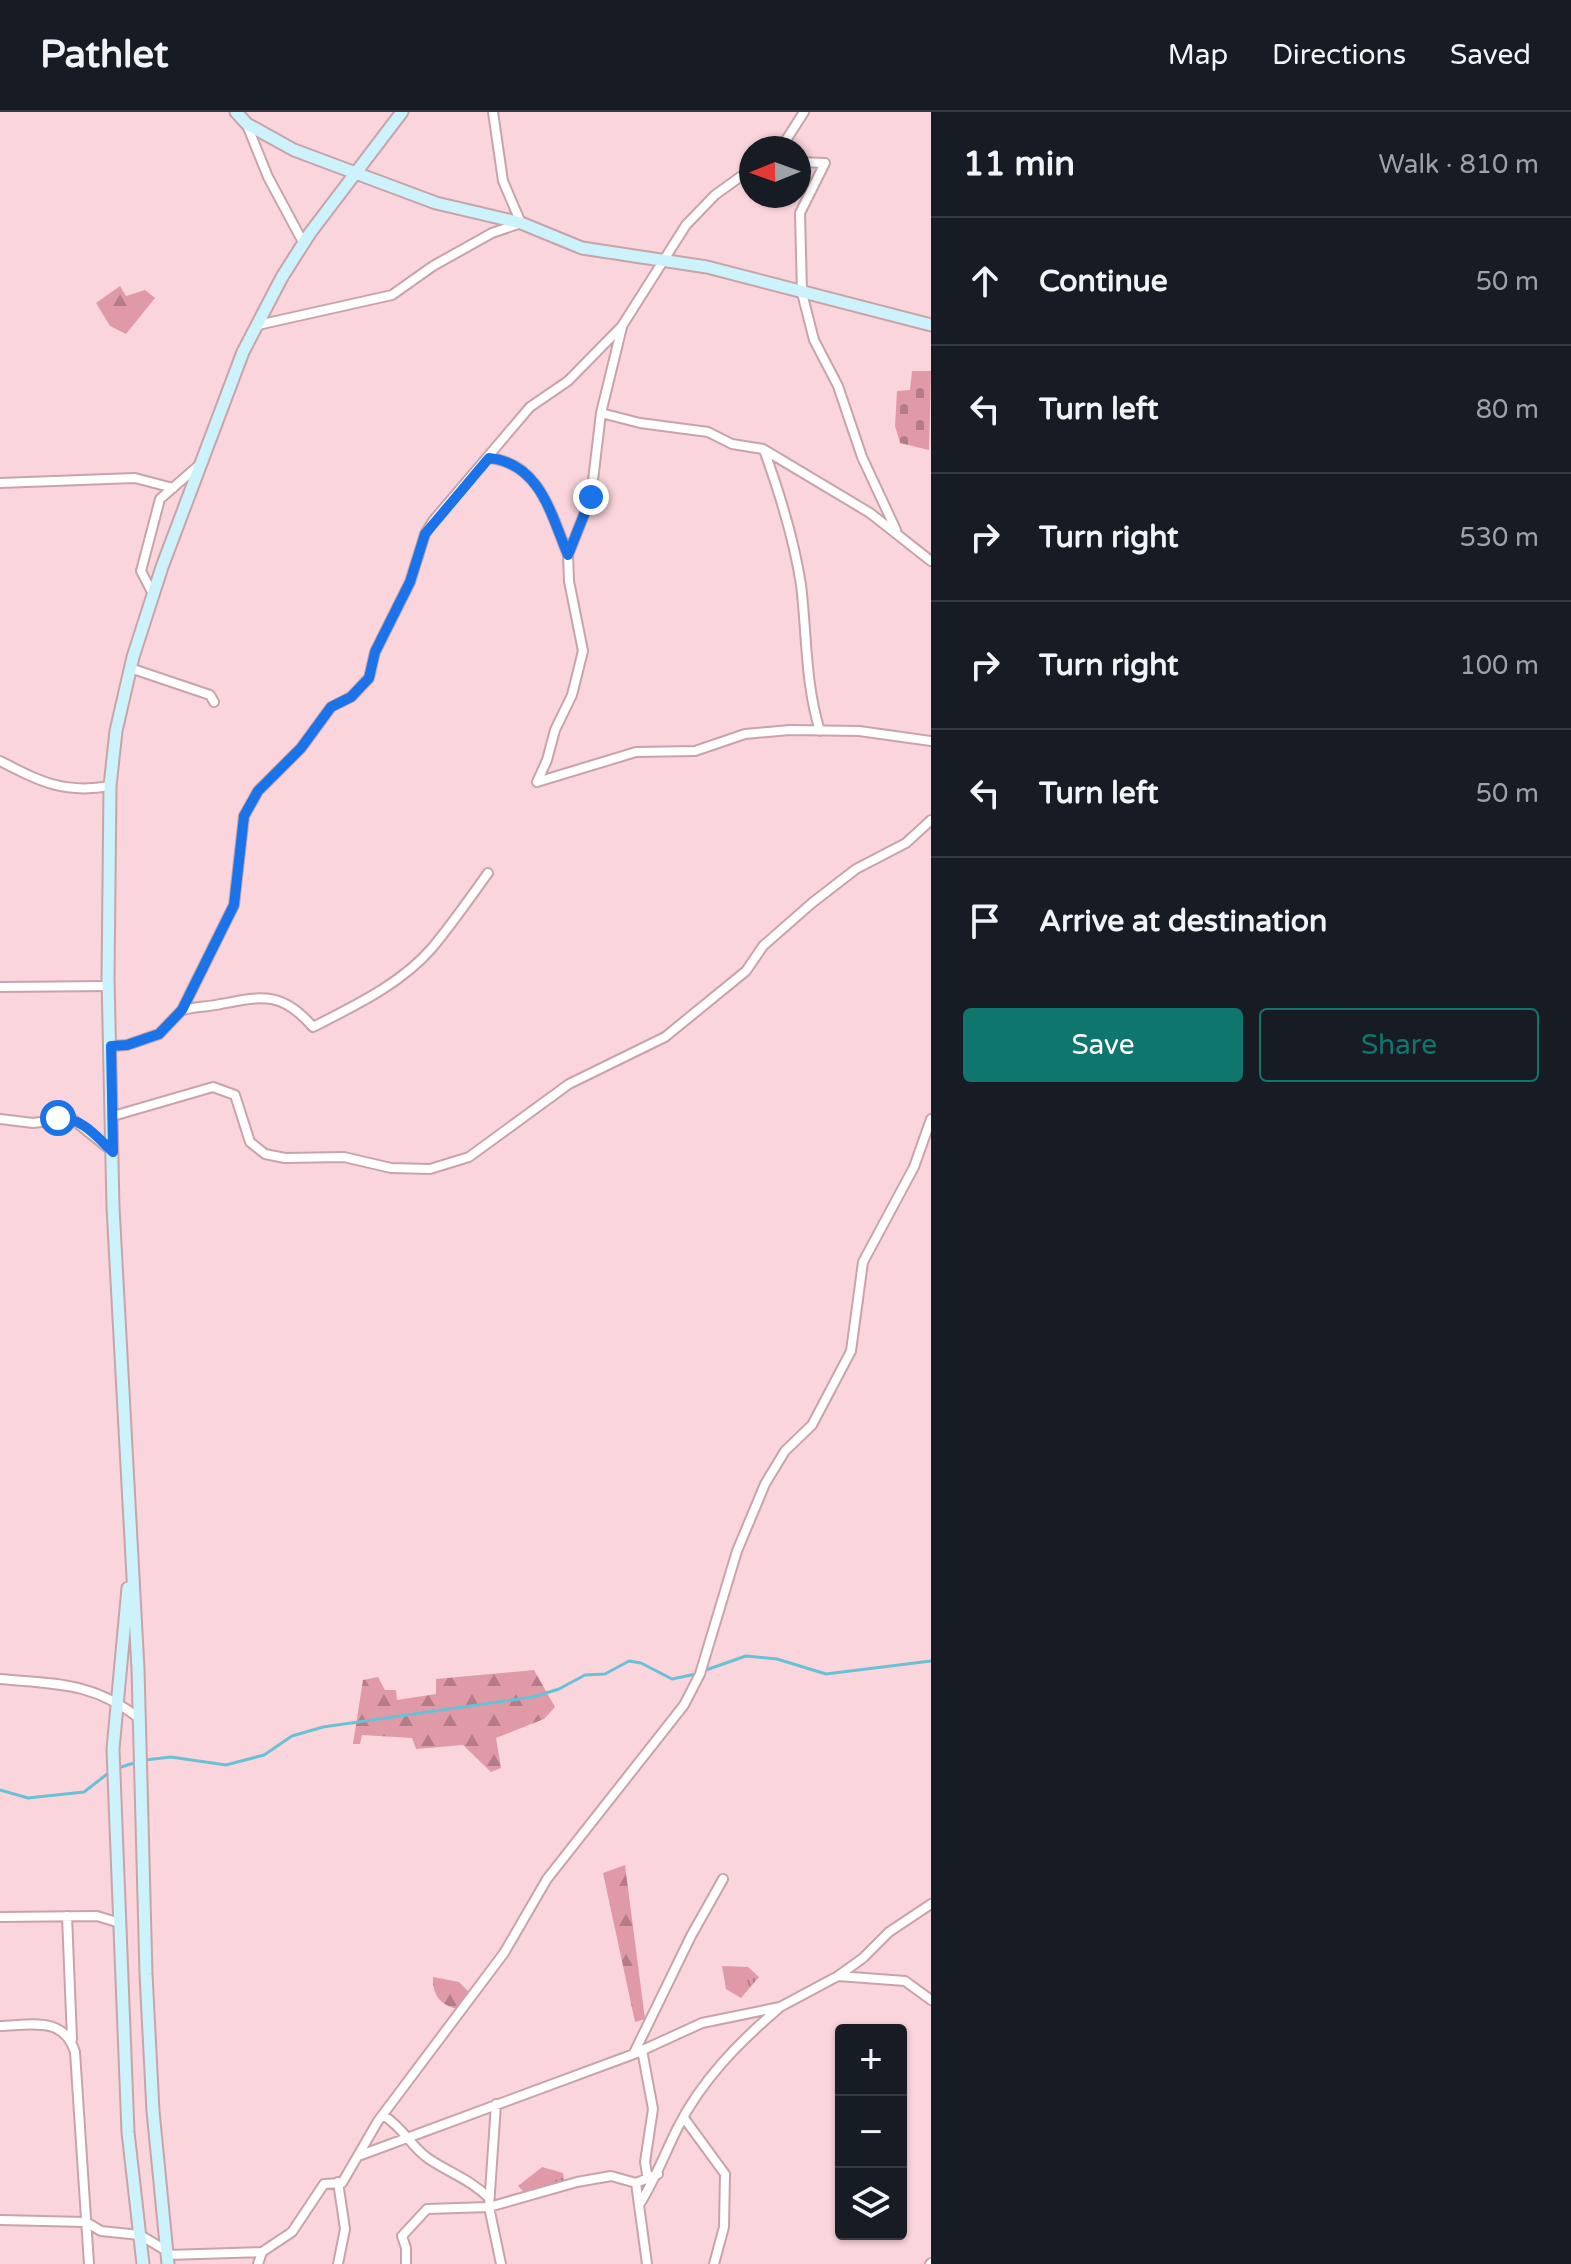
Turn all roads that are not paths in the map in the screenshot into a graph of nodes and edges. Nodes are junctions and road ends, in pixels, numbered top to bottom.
1 (236, 112) edge
2 (402, 112) edge
3 (493, 112) edge
4 (804, 112) edge
5 (247, 124) junction
6 (789, 136) edge
7 (811, 162) edge
8 (355, 173) junction
9 (739, 178) edge
10 (811, 191) edge
11 (802, 208) edge
12 (521, 223) junction
13 (304, 244) junction
14 (665, 260) junction
15 (802, 293) junction
16 (258, 325) junction
17 (931, 325) edge
18 (622, 326) junction
19 (601, 413) junction
20 (763, 449) junction
21 (489, 458) junction
22 (198, 466) junction
23 (0, 483) edge
24 (173, 488) junction
25 (896, 530) junction
26 (568, 555) junction
27 (931, 561) edge
28 (153, 594) junction
29 (130, 668) junction
30 (214, 702) dead end
31 (820, 731) junction
32 (931, 741) edge
33 (0, 761) edge
34 (110, 786) junction
35 (931, 820) edge
36 (488, 873) dead end
37 (109, 986) junction
38 (0, 987) edge
39 (182, 1010) junction
40 (111, 1046) junction
41 (113, 1116) junction
42 (0, 1119) edge
43 (931, 1119) edge
44 (113, 1152) junction
45 (131, 1560) junction
46 (0, 1679) edge
47 (117, 1701) junction
48 (140, 1719) junction
49 (723, 1879) dead end
50 (931, 1904) edge
51 (67, 1916) junction
52 (0, 1917) edge
53 (120, 1923) junction
54 (838, 1976) junction
55 (931, 2000) edge
56 (780, 2007) junction
57 (0, 2026) edge
58 (72, 2040) junction
59 (638, 2052) junction
60 (496, 2104) junction
61 (383, 2115) junction
62 (684, 2118) junction
63 (410, 2139) junction
64 (361, 2155) junction
65 (658, 2174) junction
66 (647, 2178) junction
67 (338, 2182) junction
68 (636, 2183) junction
69 (649, 2189) junction
70 (489, 2202) junction
71 (639, 2205) junction
72 (0, 2220) edge
73 (86, 2222) junction
74 (140, 2235) junction
75 (262, 2252) junction
76 (167, 2257) edge
77 (89, 2264) edge
78 (143, 2264) edge
79 (258, 2264) edge
80 (338, 2264) edge
81 (406, 2264) edge
82 (501, 2264) edge
83 (647, 2264) edge
84 (714, 2264) edge

1 - 5 street
2 - 8 street
3 - 12 street
4 - 6 street
5 - 8 street
5 - 13 street
7 - 10 street
8 - 12 street
8 - 13 street
9 - 14 street
11 - 15 street
12 - 14 street
12 - 16 street
13 - 16 street
14 - 15 street
14 - 18 street
15 - 17 street
15 - 25 street
16 - 22 street
18 - 19 street
18 - 21 street
19 - 20 street
19 - 26 street
20 - 25 street
20 - 31 street
21 - 26 street
21 - 39 street
22 - 24 street
22 - 28 street
23 - 24 street
24 - 28 street
25 - 27 street
26 - 31 street
28 - 29 street
29 - 30 street
29 - 34 street
31 - 32 street
33 - 34 street
34 - 37 street
35 - 41 street
36 - 39 street
37 - 38 street
37 - 40 street
39 - 40 street
40 - 41 street
41 - 44 street
42 - 44 street
43 - 61 street
44 - 45 street
45 - 47 street
45 - 48 street
46 - 47 street
47 - 48 street
47 - 53 street
48 - 76 street
49 - 59 street
50 - 54 street
51 - 52 street
51 - 53 street
51 - 58 street
53 - 74 street
54 - 55 street
54 - 56 street
56 - 59 street
56 - 62 street
57 - 58 street
58 - 73 street
59 - 60 street
59 - 66 street
60 - 63 street
60 - 70 street
61 - 63 street
61 - 64 street
62 - 65 street
62 - 84 street
63 - 64 street
63 - 70 street
64 - 67 street
65 - 66 street
65 - 69 street
66 - 68 street
66 - 69 street
67 - 75 street
67 - 80 street
68 - 70 street
68 - 71 street
69 - 71 street
70 - 81 street
70 - 82 street
71 - 83 street
72 - 73 street
73 - 74 street
73 - 77 street
74 - 76 street
74 - 78 street
75 - 76 street
75 - 79 street

